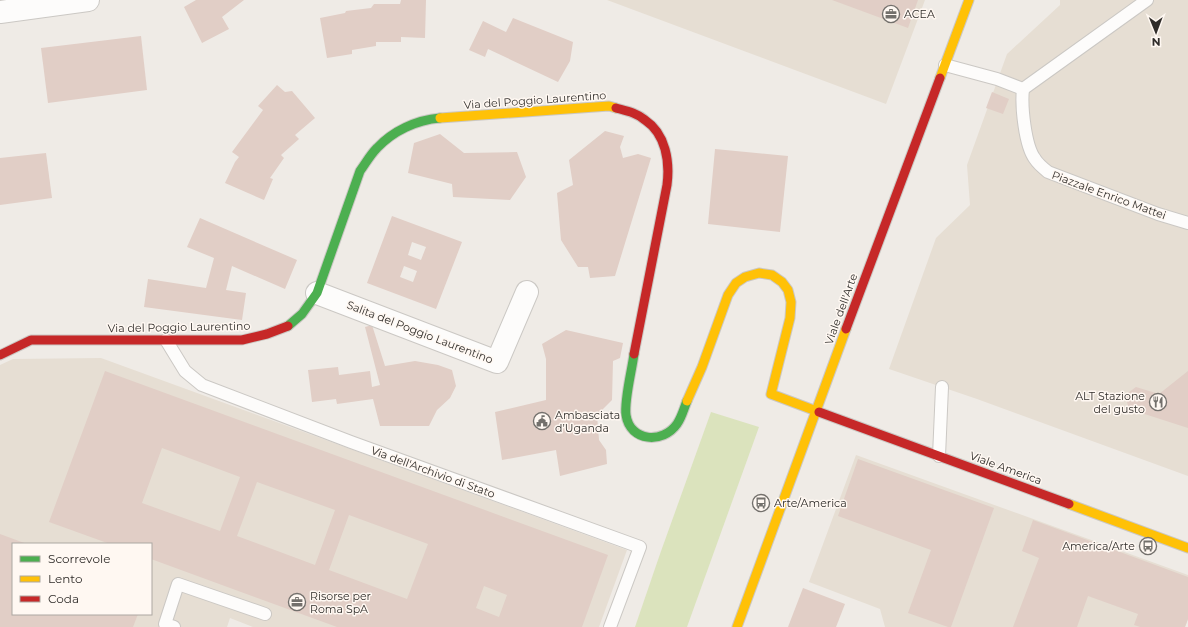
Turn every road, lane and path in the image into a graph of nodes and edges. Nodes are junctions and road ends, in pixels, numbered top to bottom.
1 (88, 0) edge
2 (969, 0) edge
3 (1133, 0) edge
4 (1147, 0) edge
5 (0, 12) edge
6 (1105, 30) junction
7 (945, 65) junction
8 (1023, 89) junction
9 (1188, 223) edge
10 (527, 292) dead end
11 (317, 293) junction
12 (166, 340) junction
13 (0, 355) edge
14 (942, 387) dead end
15 (816, 410) junction
16 (939, 456) junction
17 (1188, 548) edge
18 (265, 614) dead end
19 (170, 625) edge
20 (610, 627) edge
21 (737, 627) edge

1 - 5 street
2 - 7 street, Viale dell'Arte
3 - 6 lane
4 - 6 lane
6 - 8 lane
7 - 8 lane
7 - 15 street, Viale dell'Arte
8 - 9 lane, Piazzale Enrico Mattei
10 - 11 street, Salita del Poggio Laurentino
11 - 12 street, Via del Poggio Laurentino
11 - 15 street, Via del Poggio Laurentino
12 - 13 street, Via del Poggio Laurentino
12 - 20 lane, Via dell'Archivio di Stato
14 - 16 lane
15 - 16 street, Viale America
15 - 21 street, Viale dell'Arte
16 - 17 street, Viale America
18 - 19 lane

